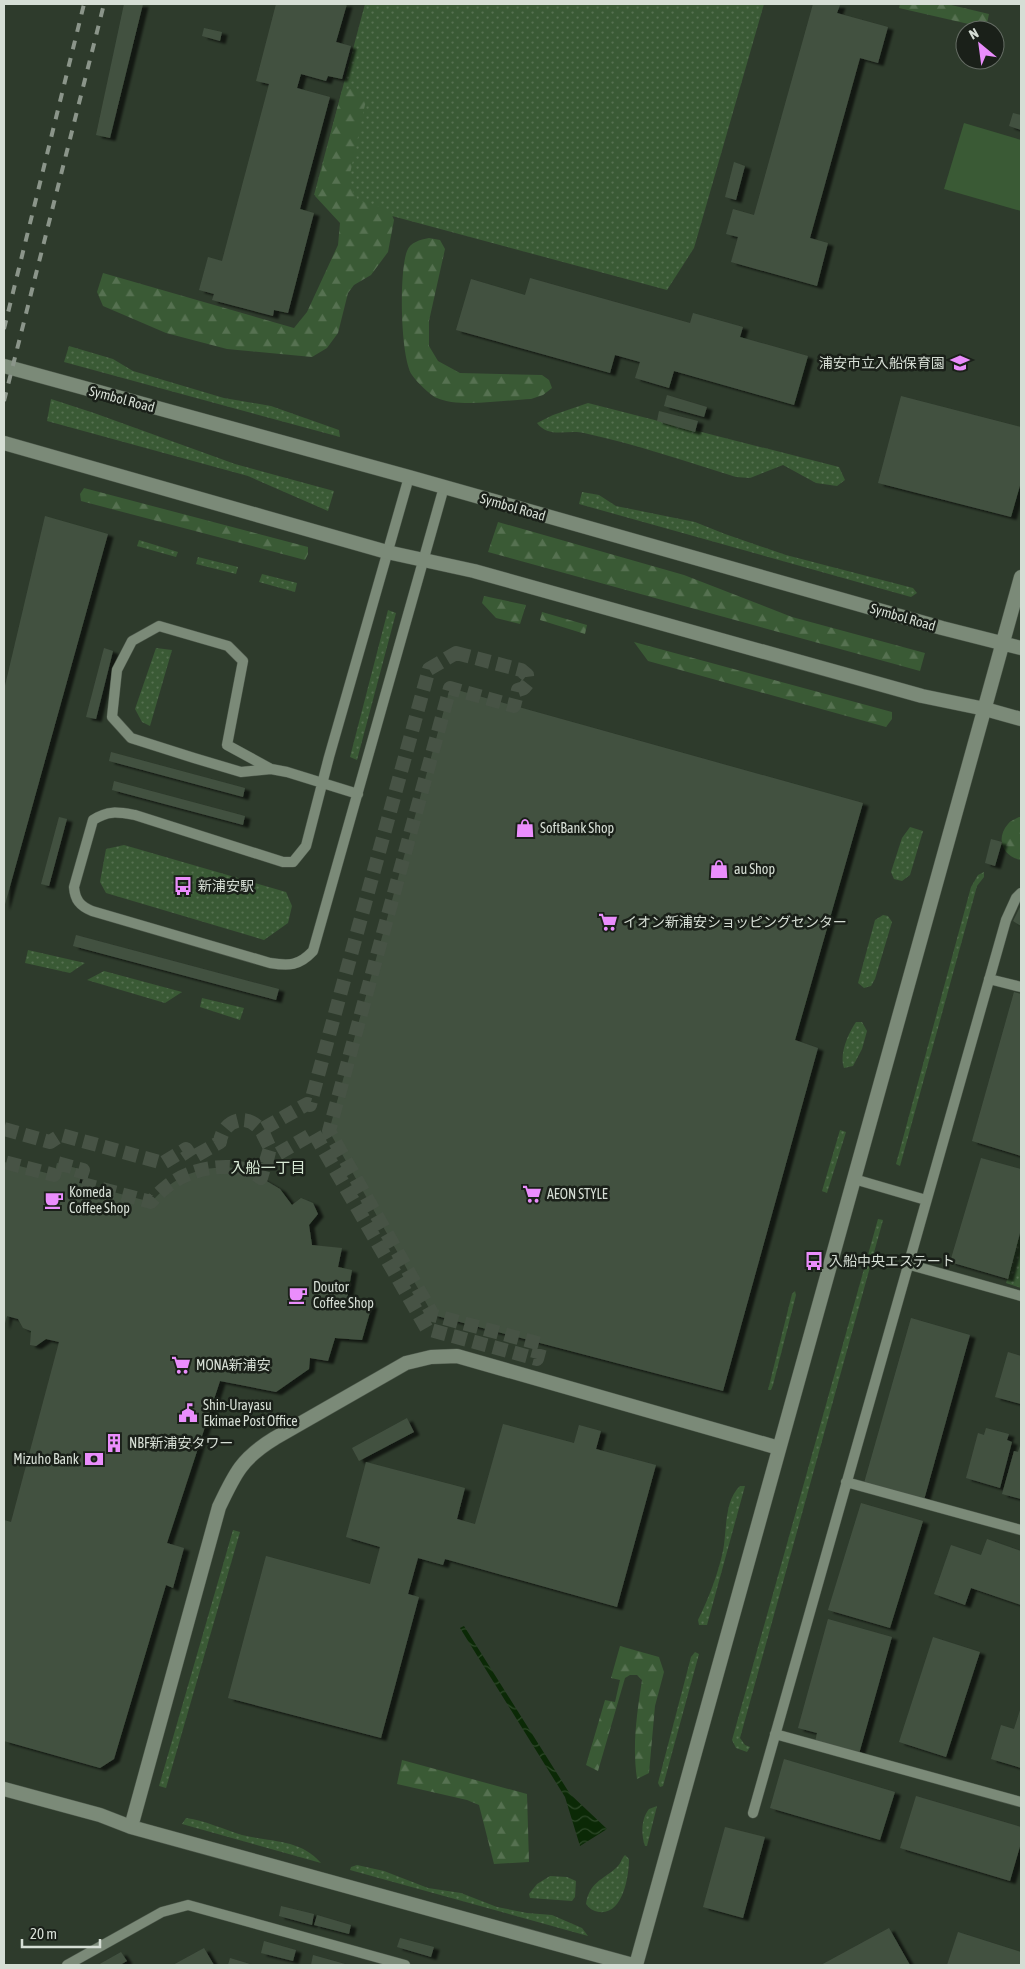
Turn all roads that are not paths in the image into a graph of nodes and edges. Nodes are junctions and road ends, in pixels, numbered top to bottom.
1 (4, 366) edge
2 (4, 443) edge
3 (409, 477) junction
4 (444, 487) junction
5 (387, 552) junction
6 (424, 559) junction
7 (1021, 577) edge
8 (1003, 644) junction
9 (1021, 648) edge
10 (984, 709) junction
11 (1021, 719) edge
12 (271, 770) junction
13 (322, 782) junction
14 (358, 794) junction
15 (1021, 893) edge
16 (989, 979) junction
17 (1021, 987) edge
18 (854, 1179) junction
19 (926, 1200) junction
20 (907, 1264) junction
21 (1021, 1296) edge
22 (779, 1448) junction
23 (846, 1482) junction
24 (1021, 1530) edge
25 (775, 1734) junction
26 (4, 1789) edge
27 (1021, 1802) edge
28 (753, 1813) dead end
29 (131, 1827) junction
30 (67, 1965) edge
31 (406, 1965) edge
32 (634, 1965) edge

1 - 3 street, Symbol Road
2 - 5 street
3 - 4 street, Symbol Road
3 - 5 lane
4 - 6 lane
4 - 8 street, Symbol Road
5 - 6 street
5 - 13 lane
6 - 10 street
6 - 14 lane
7 - 8 street
8 - 9 street, Symbol Road
8 - 10 street
10 - 11 street
10 - 18 street
12 - 12 lane
12 - 13 lane
13 - 14 lane
13 - 14 lane
15 - 16 lane
16 - 17 lane
16 - 19 lane
18 - 19 lane
18 - 22 street
19 - 20 lane
20 - 21 lane
20 - 23 lane
22 - 29 street
22 - 32 street
23 - 24 lane
23 - 25 lane
25 - 27 lane
25 - 28 lane
26 - 29 street
29 - 32 street
30 - 31 lane

